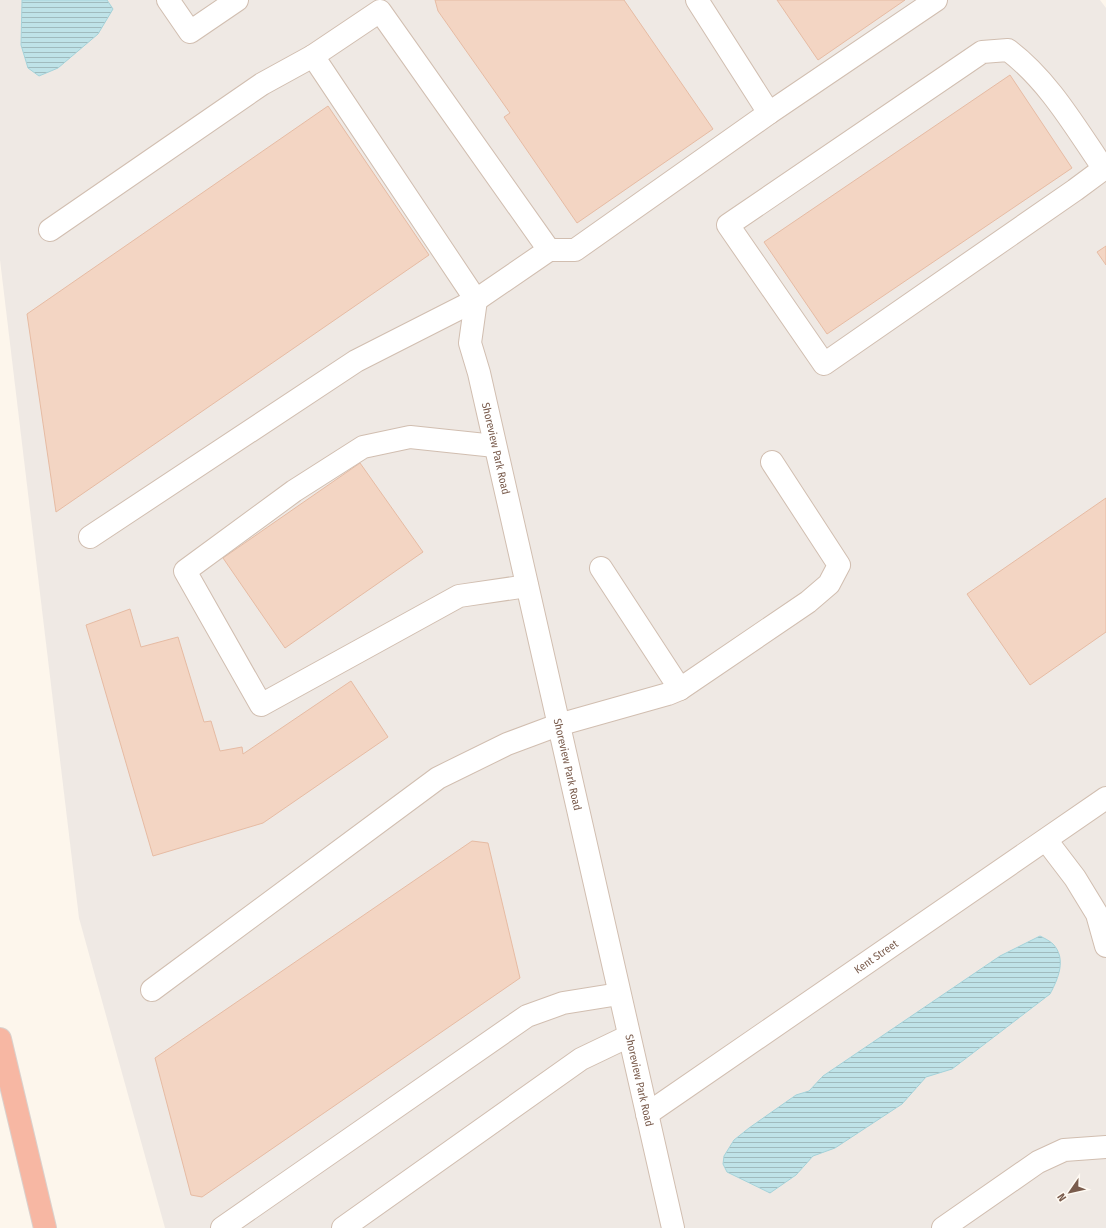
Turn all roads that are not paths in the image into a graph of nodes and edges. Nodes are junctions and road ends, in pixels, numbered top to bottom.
1 (168, 0) edge
2 (237, 0) edge
3 (697, 0) edge
4 (936, 0) edge
5 (381, 6) edge
6 (313, 56) junction
7 (770, 113) junction
8 (1105, 168) edge
9 (50, 230) dead end
10 (549, 250) junction
11 (476, 300) junction
12 (495, 446) junction
13 (772, 462) dead end
14 (90, 537) dead end
15 (601, 568) dead end
16 (527, 586) junction
17 (680, 689) junction
18 (558, 725) junction
19 (1106, 798) edge
20 (1046, 840) junction
21 (1106, 946) edge
22 (152, 990) dead end
23 (619, 994) junction
24 (629, 1036) junction
25 (0, 1039) edge
26 (647, 1114) junction
27 (1106, 1147) edge
28 (45, 1228) edge
29 (222, 1228) edge
30 (343, 1228) edge
31 (674, 1228) edge
32 (943, 1228) edge

1 - 2 street
3 - 7 street
4 - 7 street
5 - 6 street
5 - 10 street
6 - 9 street
6 - 11 street
7 - 10 street
8 - 8 street
10 - 11 street
11 - 12 street, Shoreview Park Road
11 - 14 street
12 - 16 street, Shoreview Park Road
12 - 16 street
13 - 17 street
15 - 17 street
16 - 18 street, Shoreview Park Road
17 - 18 street
18 - 22 street
18 - 23 street, Shoreview Park Road
19 - 20 street, Kent Street
20 - 21 street
20 - 26 street, Kent Street
23 - 24 street, Shoreview Park Road
23 - 29 street
24 - 26 street, Shoreview Park Road
24 - 30 street
25 - 28 highway
26 - 31 street, Shoreview Park Road
27 - 32 street

